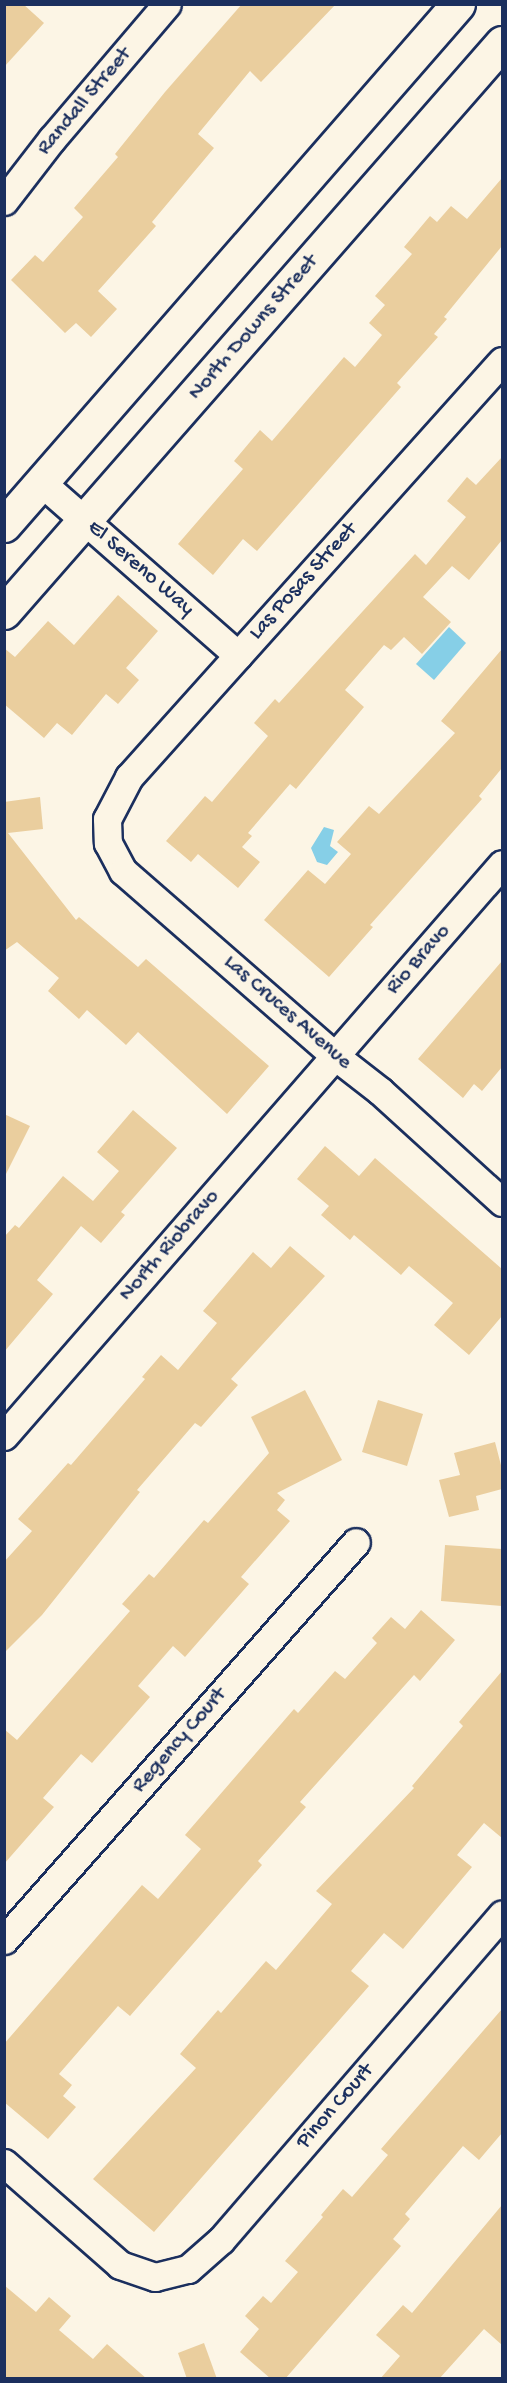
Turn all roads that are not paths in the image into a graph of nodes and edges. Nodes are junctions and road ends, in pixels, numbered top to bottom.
1 (167, 4) edge
2 (458, 4) edge
3 (502, 43) edge
4 (4, 201) edge
5 (502, 361) edge
6 (42, 483) junction
7 (86, 521) junction
8 (4, 525) edge
9 (4, 612) edge
10 (238, 655) junction
11 (111, 807) joint
12 (502, 864) edge
13 (335, 1056) junction
14 (502, 1202) edge
15 (4, 1436) edge
16 (356, 1542) dead end
17 (502, 1914) edge
18 (4, 1940) edge
19 (4, 2163) edge

1 - 4 street, Randall Street
2 - 6 main road
3 - 7 main road, North Downs Street
5 - 10 street, Las Posas Street
6 - 7 street, El Sereno Way
6 - 8 main road
7 - 9 main road, North Downs Street
7 - 10 street, El Sereno Way
10 - 11 street, Las Posas Street
11 - 13 street, Las Cruces Avenue
12 - 13 street, Rio Bravo
13 - 14 street, Las Cruces Avenue
13 - 15 street, North Riobravo
16 - 18 street, Regency Court
17 - 19 street, Pinon Court

